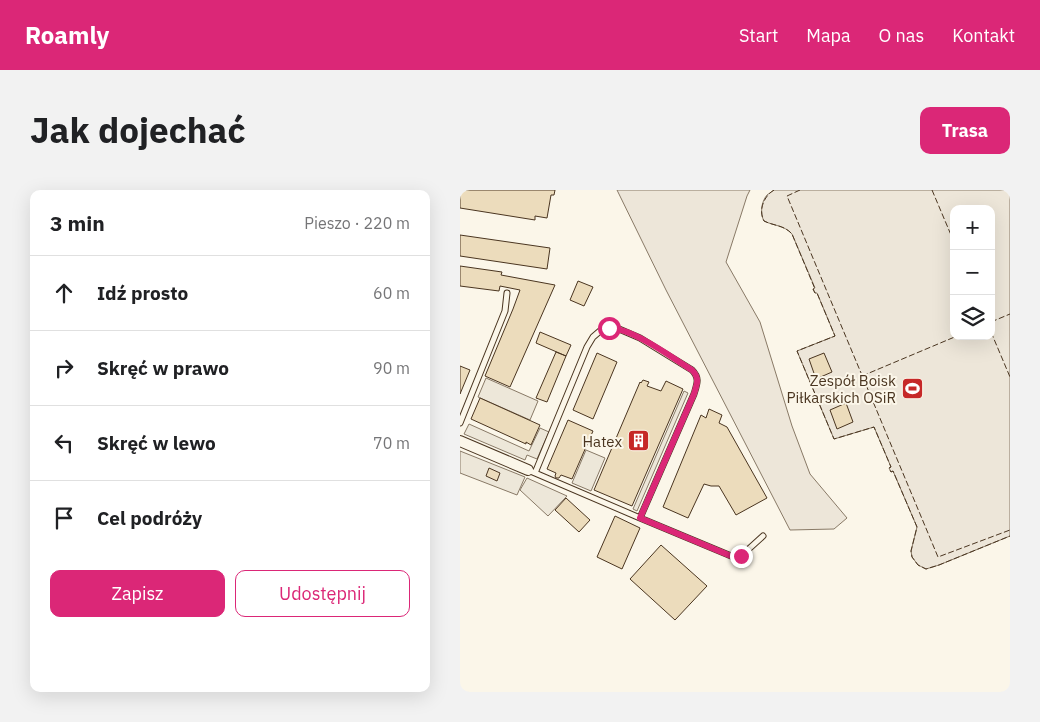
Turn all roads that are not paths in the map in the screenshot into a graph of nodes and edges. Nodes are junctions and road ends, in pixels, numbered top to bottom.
1 (507, 293) dead end
2 (460, 423) edge
3 (460, 441) edge
4 (531, 471) junction
5 (640, 518) junction
6 (763, 536) dead end

1 - 2 lane
3 - 4 street
4 - 5 lane
4 - 5 lane
5 - 6 lane

